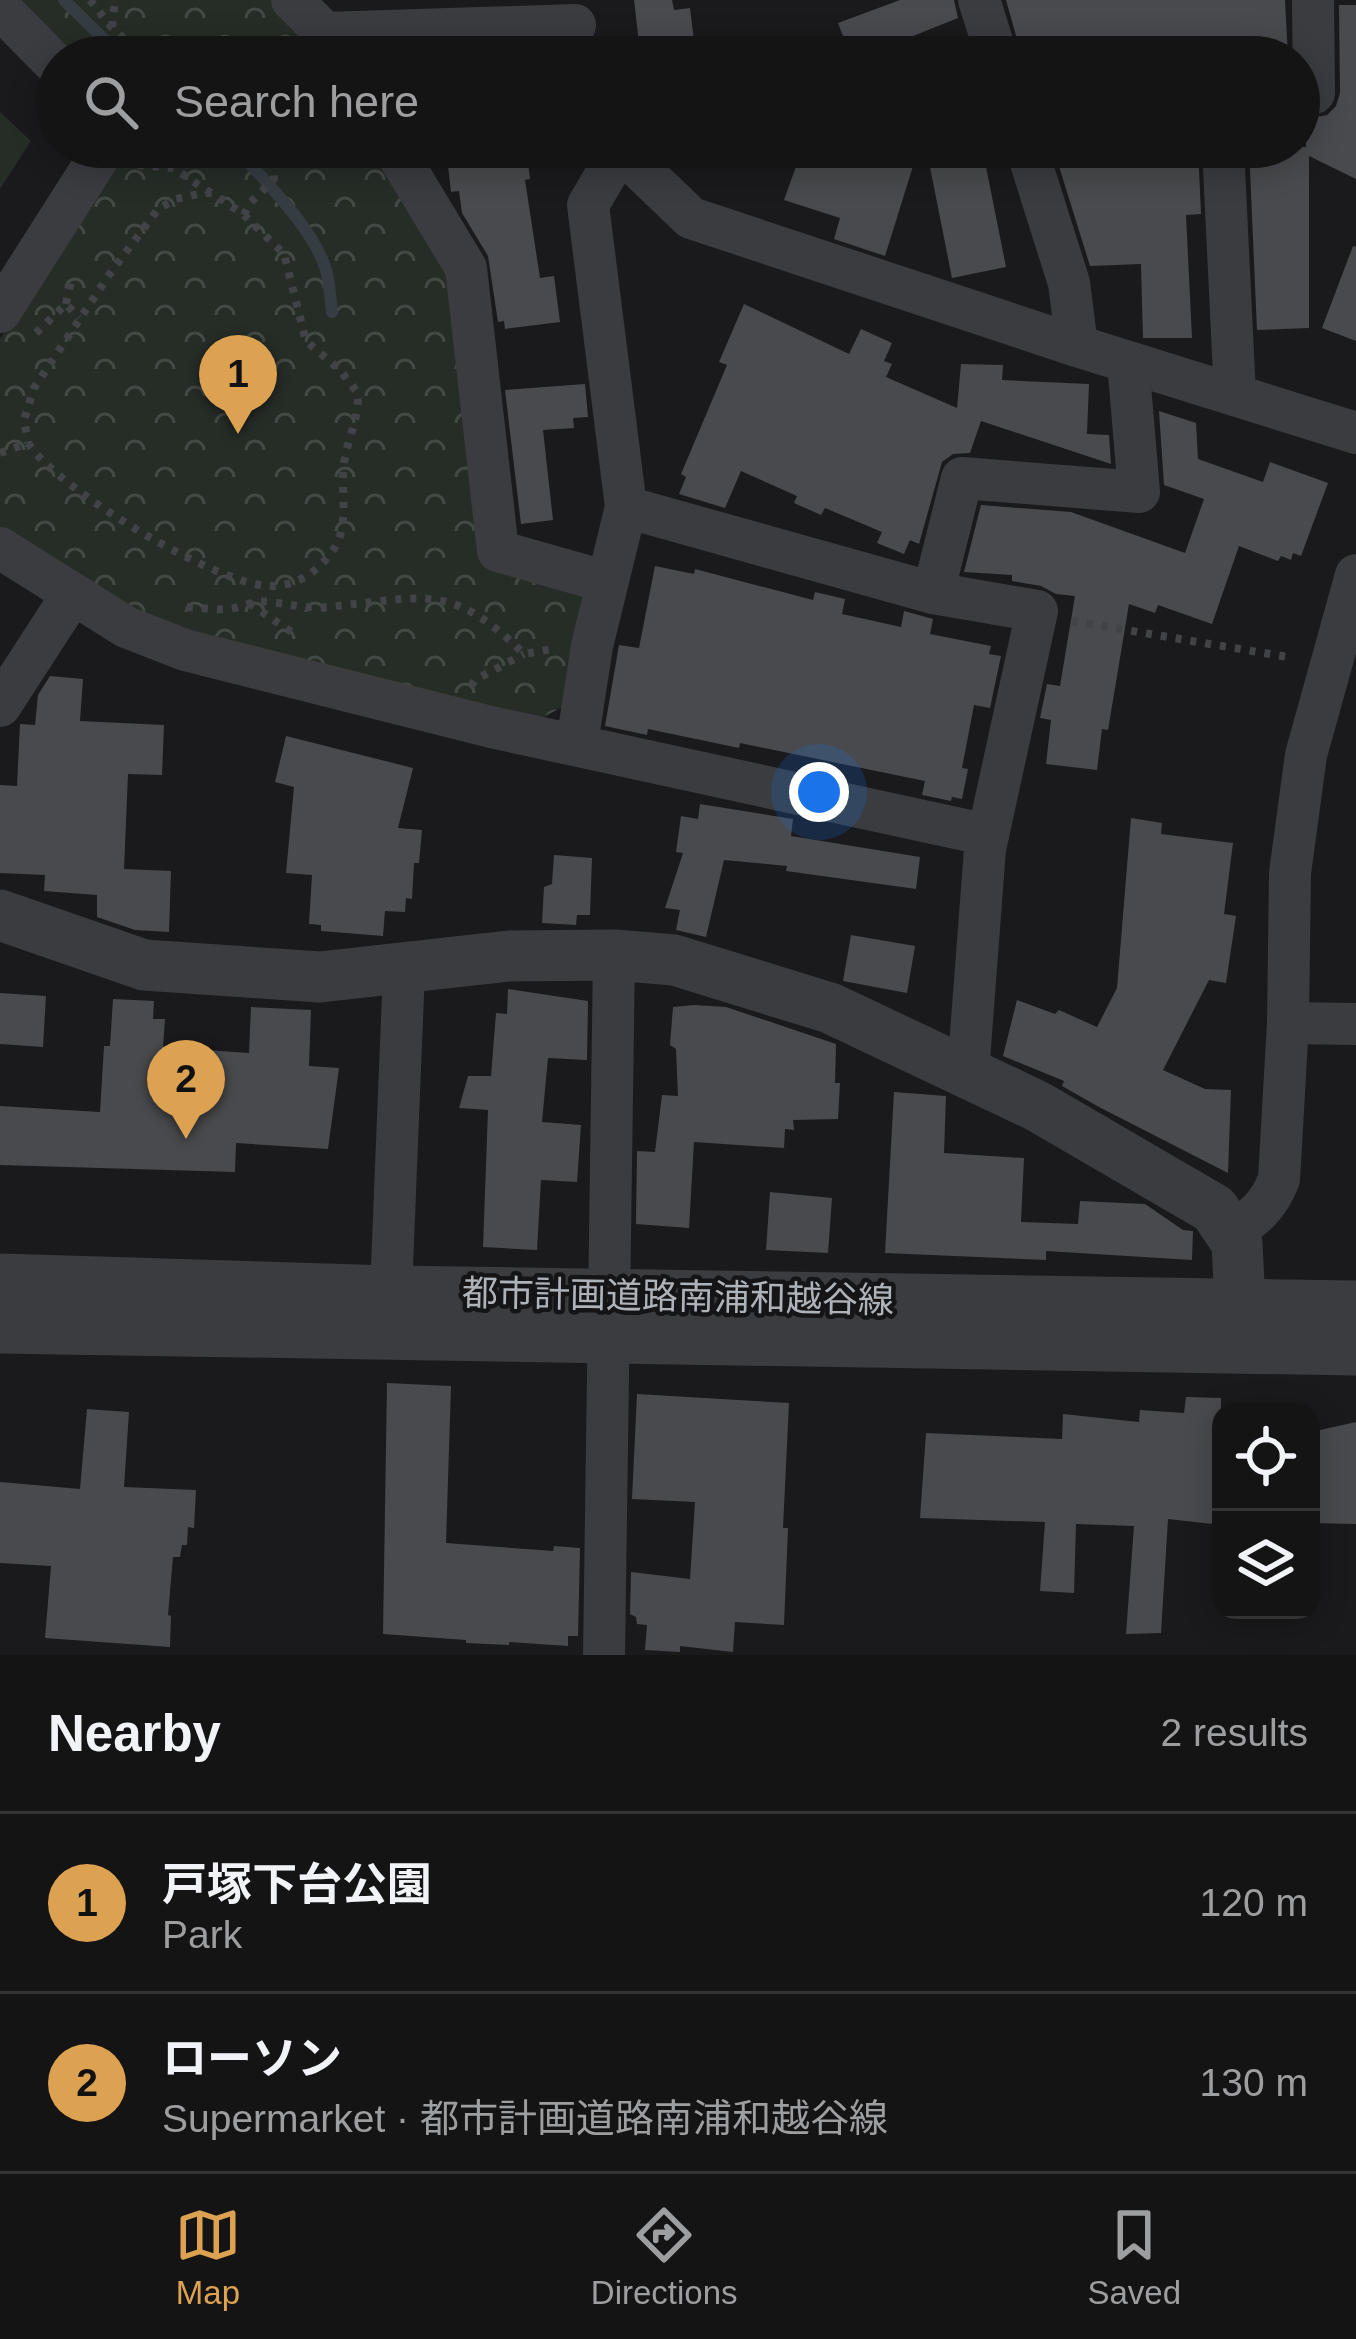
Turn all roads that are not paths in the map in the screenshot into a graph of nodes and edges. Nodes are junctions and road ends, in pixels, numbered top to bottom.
1 (292, 0) edge
2 (979, 0) edge
3 (1313, 0) edge
4 (0, 8) edge
5 (577, 28) edge
6 (324, 36) edge
7 (462, 36) edge
8 (990, 36) edge
9 (1313, 36) edge
10 (36, 45) edge
11 (106, 168) edge
12 (406, 168) edge
13 (608, 168) edge
14 (638, 168) edge
15 (1033, 168) edge
16 (1223, 168) edge
17 (0, 312) edge
18 (1077, 346) junction
19 (1128, 362) junction
20 (1235, 395) junction
21 (1356, 433) edge
22 (626, 507) junction
23 (0, 548) edge
24 (1356, 575) edge
25 (607, 583) junction
26 (933, 593) junction
27 (71, 595) junction
28 (0, 706) edge
29 (577, 742) junction
30 (988, 835) junction
31 (0, 915) edge
32 (614, 955) junction
33 (404, 970) junction
34 (1288, 1023) junction
35 (1356, 1024) edge
36 (968, 1073) junction
37 (1232, 1231) junction
38 (0, 1279) edge
39 (391, 1292) junction
40 (1240, 1305) junction
41 (1356, 1306) edge
42 (609, 1316) junction
43 (0, 1328) edge
44 (1356, 1350) edge
45 (604, 1655) edge

1 - 6 street
2 - 8 street
3 - 9 street
4 - 10 street
5 - 7 street
11 - 17 street
12 - 25 street
13 - 22 street
14 - 18 street
15 - 18 street
16 - 20 street
18 - 19 street
19 - 20 street
19 - 26 street
20 - 21 street
22 - 25 street
22 - 26 street
23 - 27 street
24 - 34 street
25 - 29 street
26 - 30 street
27 - 28 street
27 - 29 street
29 - 30 street
30 - 36 street
31 - 33 street
32 - 33 street
32 - 36 street
32 - 42 street
33 - 39 street
34 - 35 street
34 - 37 street
36 - 37 street
37 - 40 street
38 - 39 street, 都市計画道路南浦和越谷線
39 - 42 street, 都市計画道路南浦和越谷線
40 - 41 street, 都市計画道路南浦和越谷線
40 - 42 street, 都市計画道路南浦和越谷線
42 - 43 street, 都市計画道路南浦和越谷線
42 - 44 street, 都市計画道路南浦和越谷線
42 - 45 street

